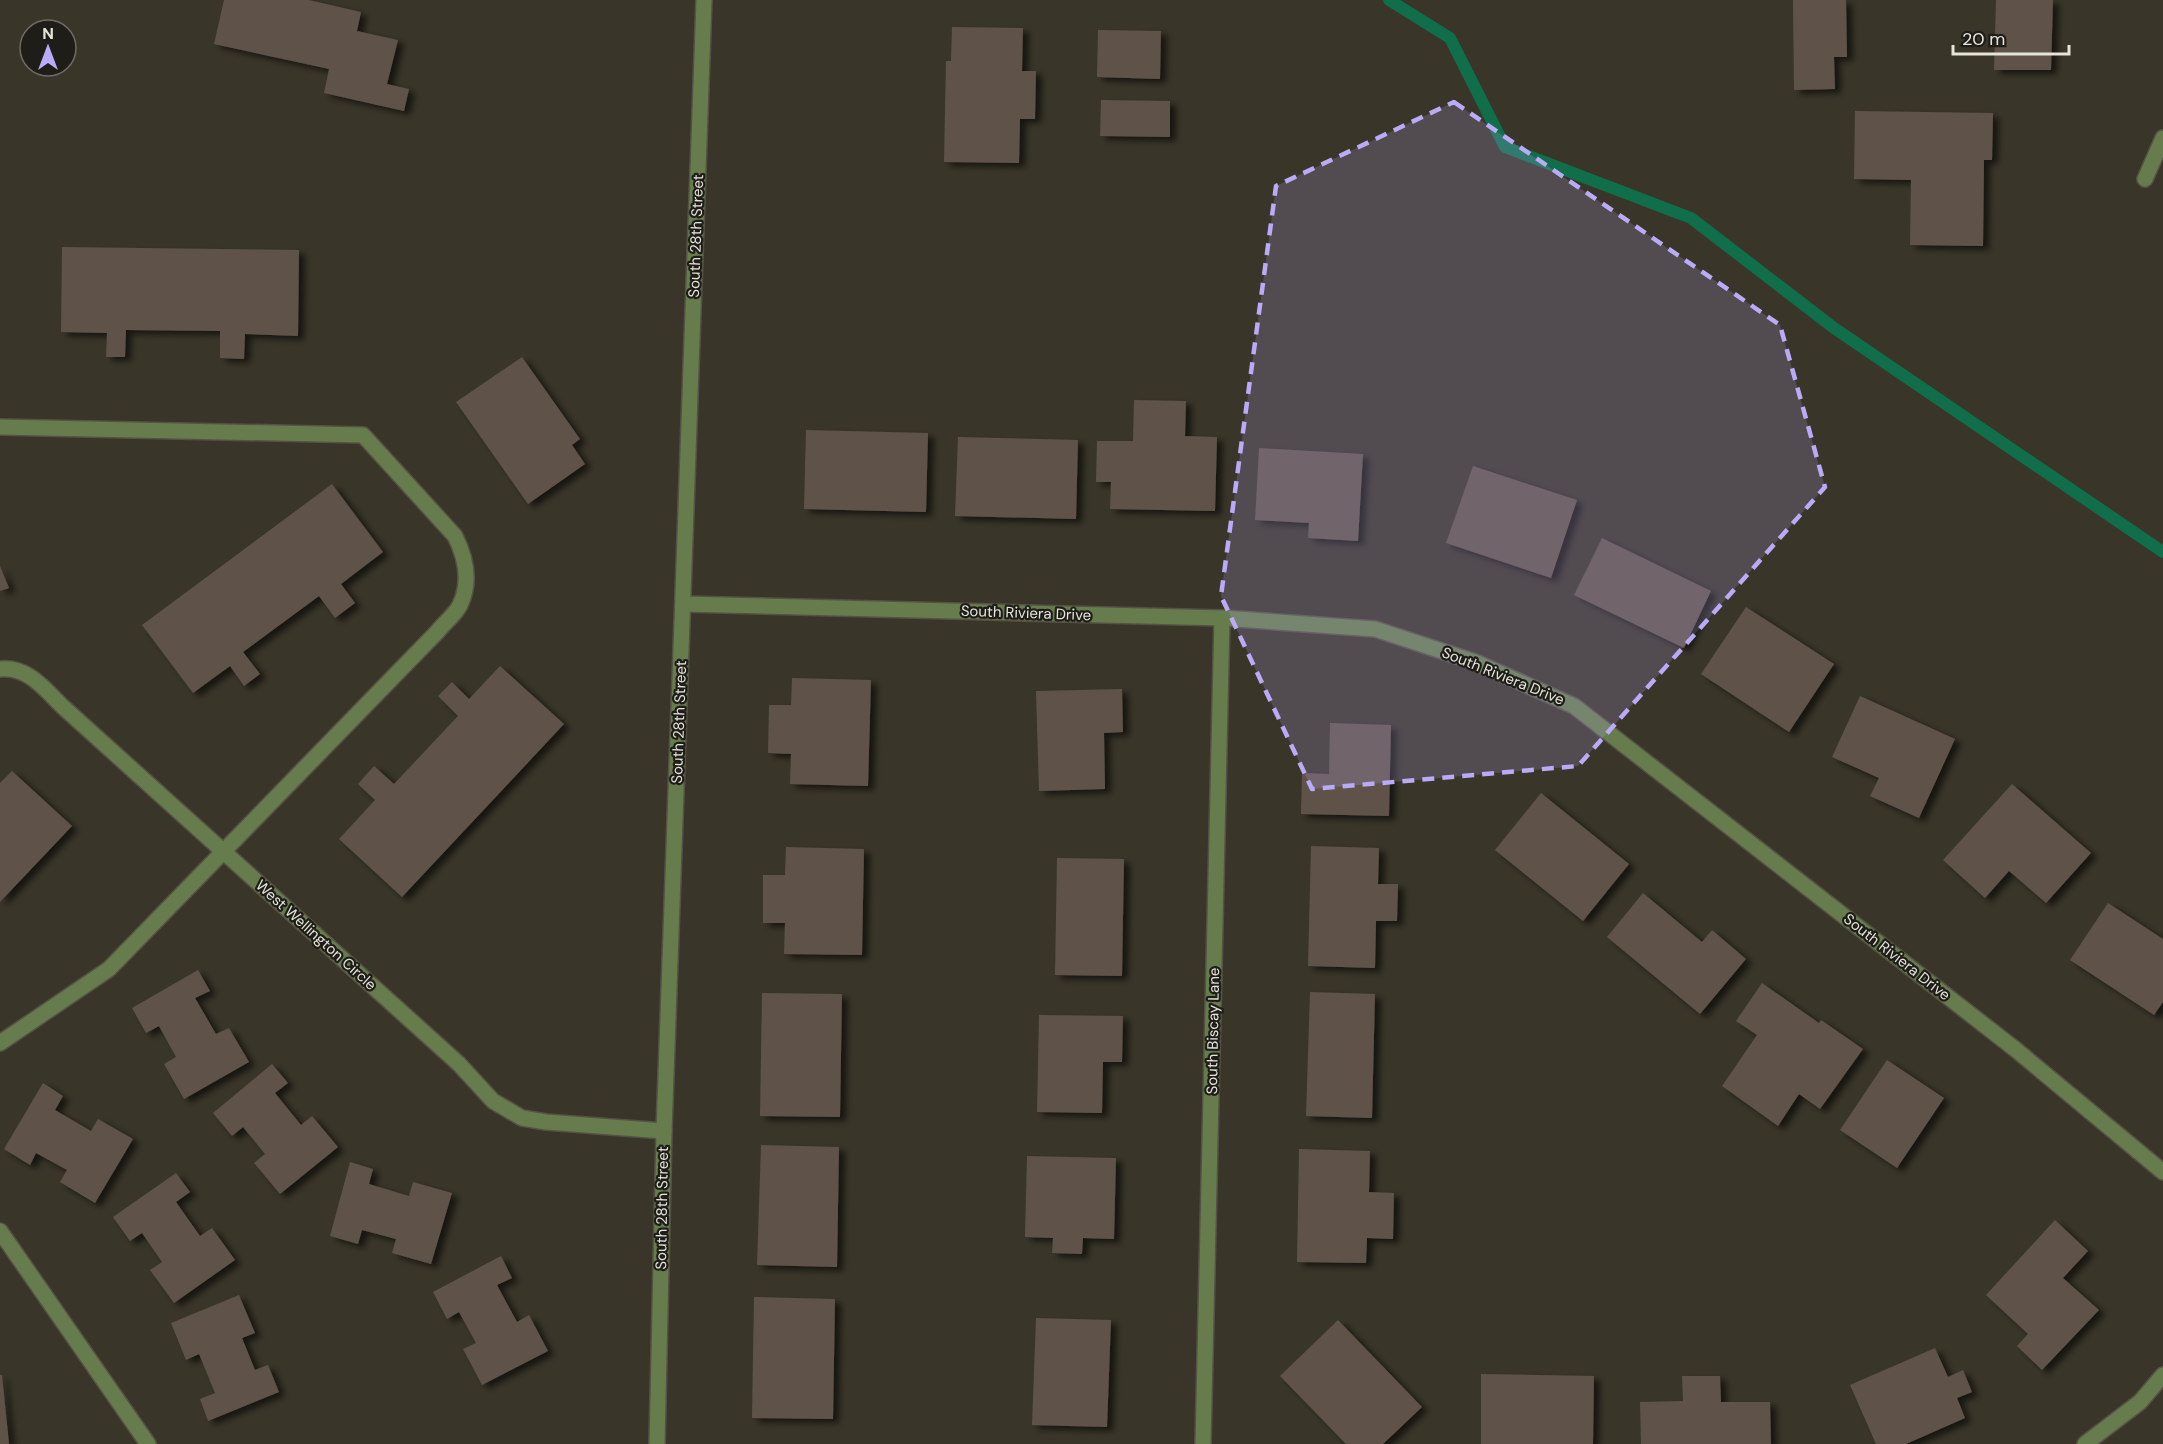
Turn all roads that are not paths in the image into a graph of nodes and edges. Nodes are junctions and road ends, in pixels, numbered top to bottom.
1 (704, 0) edge
2 (2163, 138) edge
3 (2145, 179) dead end
4 (0, 427) edge
5 (684, 603) junction
6 (1222, 618) junction
7 (0, 669) edge
8 (225, 852) junction
9 (0, 1043) edge
10 (664, 1131) junction
11 (2163, 1172) edge
12 (0, 1231) edge
13 (2163, 1375) edge
14 (148, 1444) edge
15 (657, 1444) edge
16 (1203, 1444) edge
17 (2085, 1444) edge

1 - 5 street, South 28th Street
2 - 3 street
4 - 8 street
5 - 6 street, South Riviera Drive
5 - 10 street, South 28th Street
6 - 11 street, South Riviera Drive
6 - 16 street, South Biscay Lane
7 - 8 street, West Wellington Circle
8 - 9 street
8 - 10 street, West Wellington Circle
10 - 15 street, South 28th Street
12 - 14 street
13 - 17 street

